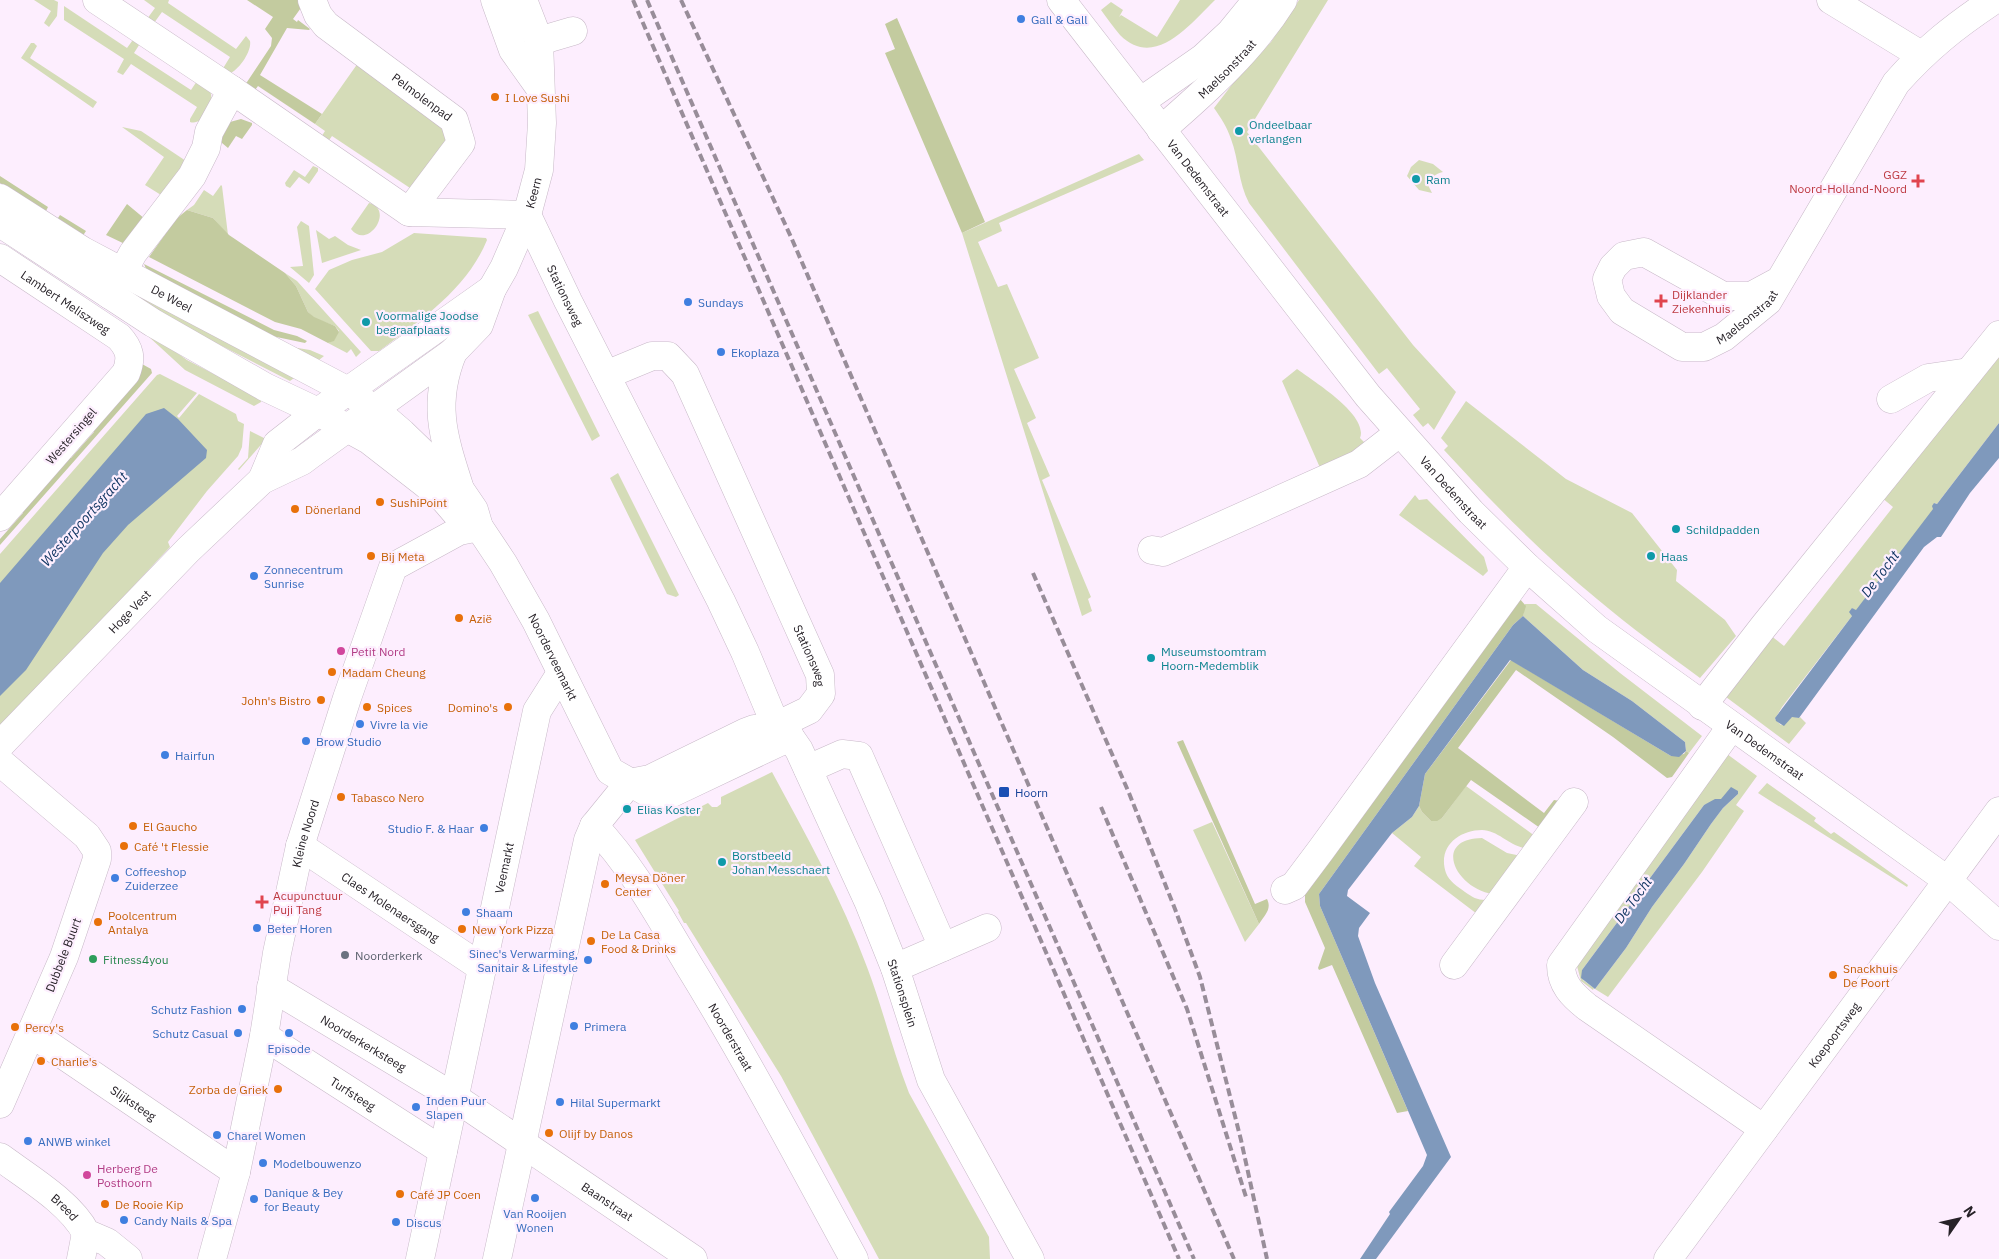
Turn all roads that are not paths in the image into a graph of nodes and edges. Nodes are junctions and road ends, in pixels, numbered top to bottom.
1 (98, 0) edge
2 (312, 0) edge
3 (495, 0) edge
4 (522, 0) edge
5 (1061, 0) edge
6 (1256, 0) edge
7 (1284, 0) edge
8 (1831, 0) edge
9 (1994, 0) edge
10 (573, 31) dead end
11 (538, 41) junction
12 (1921, 55) junction
13 (540, 88) junction
14 (232, 90) junction
15 (1140, 102) junction
16 (1161, 130) junction
17 (0, 198) edge
18 (409, 212) junction
19 (527, 215) junction
20 (0, 223) edge
21 (0, 258) edge
22 (1777, 282) junction
23 (116, 284) junction
24 (492, 290) junction
25 (1999, 335) edge
26 (128, 349) joint
27 (453, 352) junction
28 (1969, 372) junction
29 (606, 375) junction
30 (348, 391) junction
31 (1891, 399) dead end
32 (374, 409) junction
33 (318, 412) junction
34 (347, 428) junction
35 (1399, 433) junction
36 (262, 480) junction
37 (459, 488) junction
38 (0, 516) edge
39 (478, 527) junction
40 (1152, 550) dead end
41 (1527, 567) junction
42 (561, 673) junction
43 (1702, 706) junction
44 (1731, 727) junction
45 (783, 731) junction
46 (0, 745) edge
47 (0, 762) edge
48 (808, 770) junction
49 (630, 782) junction
50 (1574, 802) dead end
51 (1999, 811) edge
52 (594, 826) junction
53 (300, 846) junction
54 (1947, 880) junction
55 (1285, 890) dead end
56 (1999, 926) edge
57 (987, 928) dead end
58 (943, 947) junction
59 (1454, 965) dead end
60 (481, 967) junction
61 (895, 968) junction
62 (271, 987) junction
63 (31, 1033) junction
64 (264, 1036) junction
65 (454, 1097) junction
66 (0, 1104) edge
67 (1764, 1129) junction
68 (521, 1143) junction
69 (443, 1151) junction
70 (0, 1157) edge
71 (236, 1172) junction
72 (83, 1246) edge
73 (128, 1259) edge
74 (212, 1259) edge
75 (420, 1259) edge
76 (497, 1259) edge
77 (693, 1259) edge
78 (854, 1259) edge
79 (1030, 1259) edge
80 (1668, 1259) edge

1 - 14 street
2 - 18 street, Pelmolenpad
3 - 13 street
4 - 11 street, Keern
5 - 15 street, Van Dedemstraat
6 - 15 street, Maelsonstraat
7 - 16 street, Maelsonstraat
8 - 12 street
9 - 12 street, Maelsonstraat
10 - 11 street
11 - 13 street, Keern
12 - 22 street, Maelsonstraat
13 - 19 street, Keern
14 - 18 street
14 - 23 street
15 - 16 street, Van Dedemstraat
16 - 35 street, Van Dedemstraat
17 - 23 street, De Weel
18 - 19 street
19 - 24 street, Keern
19 - 29 street, Stationsweg
20 - 23 street, De Weel
21 - 26 street, Lambert Meliszweg
22 - 22 street, Maelsonstraat
23 - 30 street, De Weel
23 - 33 street, De Weel
24 - 27 street, Keern
24 - 30 street, Keern
25 - 28 street
26 - 38 street, Westersingel
27 - 32 street, Keern
27 - 37 street, Noorderveemarkt
28 - 31 street
28 - 43 street
29 - 45 street, Stationsweg
29 - 45 street, Stationsweg
30 - 32 street, De Weel
30 - 33 street, Keern
32 - 34 street, Keern
32 - 37 street, Noorderveemarkt
33 - 34 street, De Weel
33 - 36 street, Hoge Vest
34 - 36 street, Hoge Vest
34 - 39 street, Noorderveemarkt
35 - 40 street
35 - 41 street, Van Dedemstraat
36 - 46 street, Hoge Vest
37 - 39 street, Noorderveemarkt
39 - 42 street, Noorderveemarkt
39 - 53 street, Kleine Noord
41 - 43 street, Van Dedemstraat
41 - 55 street
42 - 49 street, Noorderveemarkt
42 - 60 street, Veemarkt
43 - 44 street, Van Dedemstraat
44 - 54 street, Van Dedemstraat
44 - 67 street
45 - 48 street, Stationsplein
45 - 49 street
47 - 63 street, Dubbele Buurt
48 - 58 street
48 - 61 street, Stationsplein
49 - 52 street
50 - 59 street
51 - 54 street, Koepoortsweg
52 - 68 street
52 - 78 street, Noorderstraat
53 - 60 street, Claes Molenaersgang
53 - 62 street, Kleine Noord
54 - 56 street, Van Dedemstraat
54 - 67 street, Koepoortsweg
57 - 58 street
58 - 61 street
60 - 65 street, Veemarkt
61 - 79 street, Stationsplein
62 - 64 street, Kleine Noord
62 - 65 street, Noorderkerksteeg
63 - 66 street, Dubbele Buurt
63 - 71 street, Slijksteeg
64 - 69 street, Turfsteeg
64 - 71 street, Kleine Noord
65 - 68 street
65 - 69 street, Veemarkt
67 - 80 street, Koepoortsweg
68 - 76 street
68 - 77 street, Baanstraat
69 - 75 street, Veemarkt
70 - 72 street, Breed
71 - 74 street, Kleine Noord
72 - 73 street, Breed

